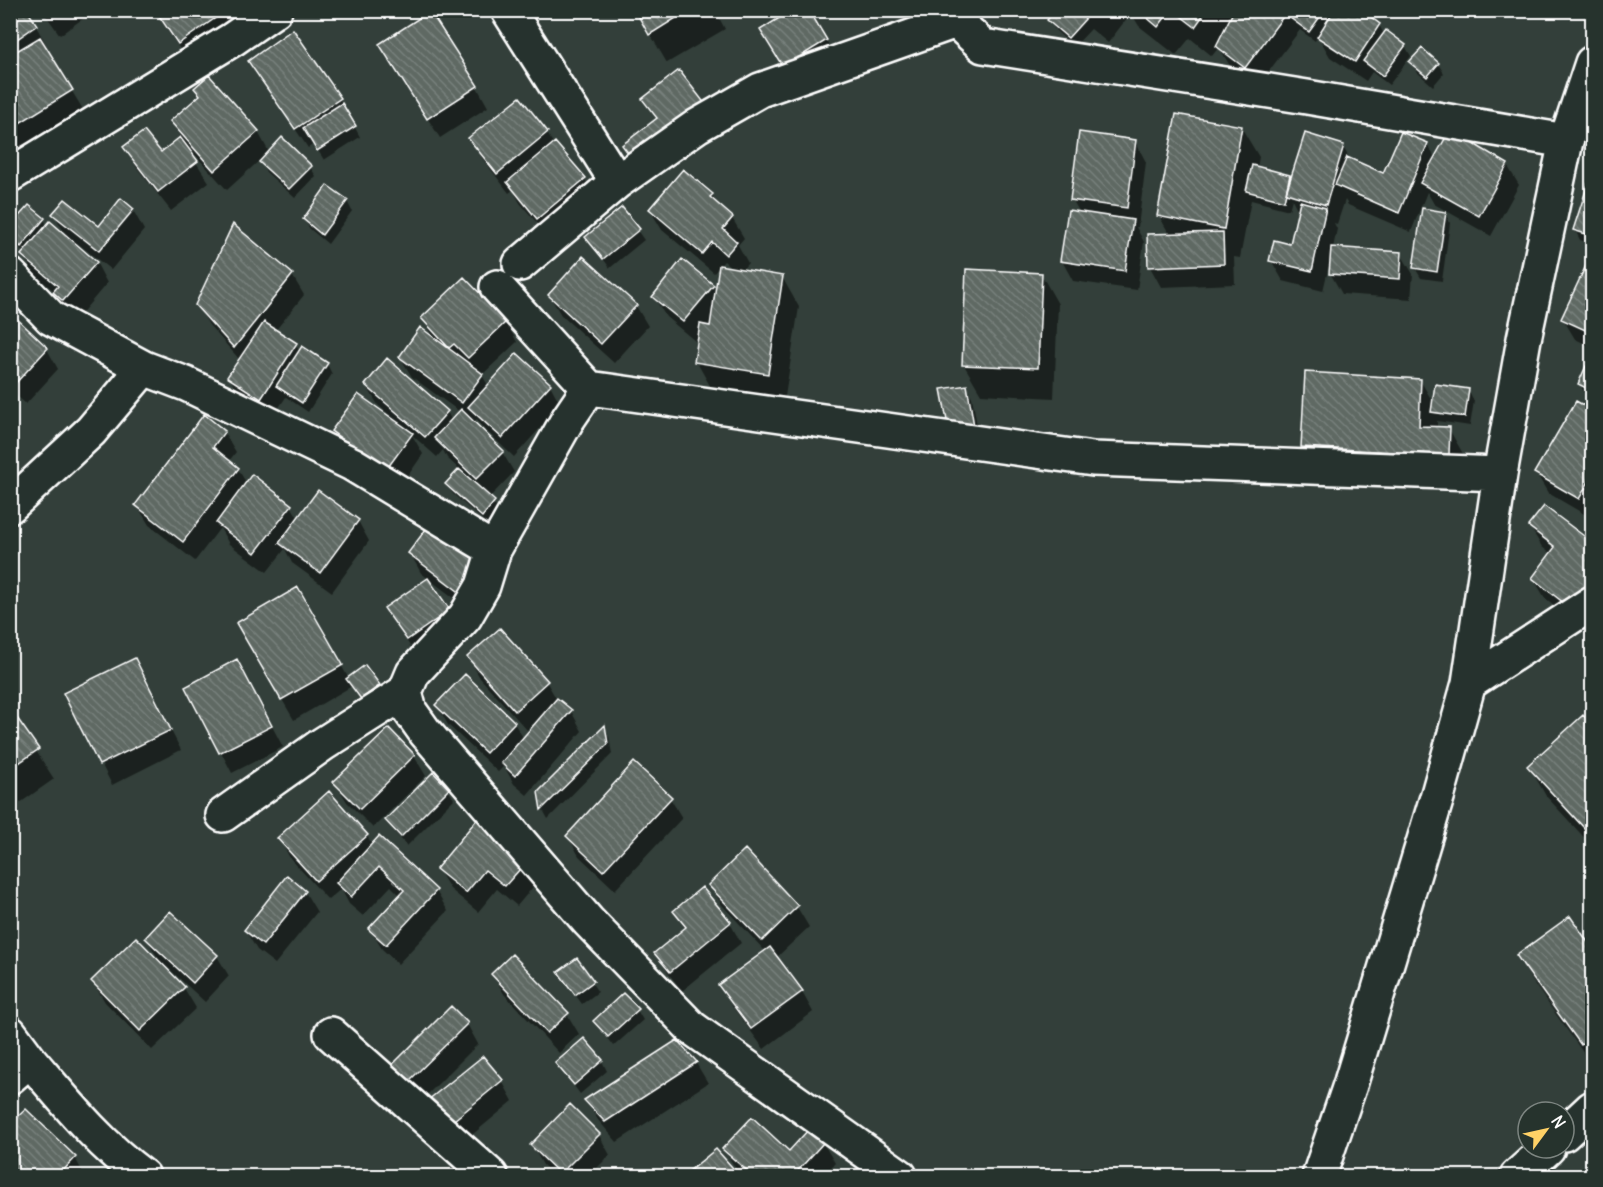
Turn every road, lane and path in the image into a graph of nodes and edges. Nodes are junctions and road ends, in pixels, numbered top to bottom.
1 (275, 10) edge
2 (508, 10) edge
3 (953, 16) edge
4 (1593, 63) edge
5 (1566, 141) junction
6 (10, 175) edge
7 (617, 183) junction
8 (520, 264) dead end
9 (10, 275) edge
10 (497, 287) dead end
11 (144, 368) junction
12 (589, 388) junction
13 (1500, 474) junction
14 (10, 506) edge
15 (494, 550) junction
16 (1593, 603) edge
17 (1469, 683) junction
18 (405, 692) junction
19 (222, 815) dead end
20 (10, 1033) edge
21 (331, 1034) dead end
22 (20, 1069) edge
23 (1593, 1108) edge
24 (1576, 1123) edge
25 (1535, 1160) edge
26 (143, 1176) edge
27 (491, 1176) edge
28 (900, 1176) edge
29 (1319, 1176) edge
30 (1517, 1176) edge

1 - 6 street
2 - 7 street
3 - 5 street
3 - 7 street
4 - 5 street
5 - 13 street
7 - 8 street
9 - 11 street
10 - 12 street
11 - 14 street
11 - 15 street
12 - 13 street
12 - 15 street
13 - 17 street
15 - 18 street
16 - 17 street
17 - 29 street
18 - 19 street
18 - 28 street
20 - 22 street
21 - 27 street
22 - 26 street
23 - 24 street
25 - 30 street

